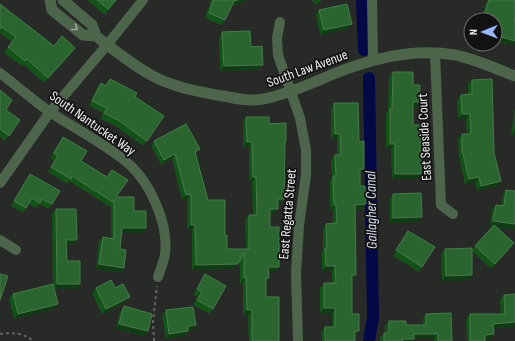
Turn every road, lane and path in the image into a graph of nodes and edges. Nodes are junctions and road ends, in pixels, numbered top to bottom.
1 (50, 0) edge
2 (63, 0) edge
3 (143, 0) edge
4 (372, 0) edge
5 (280, 22) dead end
6 (96, 36) junction
7 (107, 44) junction
8 (434, 53) junction
9 (373, 60) junction
10 (0, 73) edge
11 (515, 76) edge
12 (291, 91) junction
13 (50, 112) junction
14 (0, 183) edge
15 (453, 214) dead end
16 (0, 240) edge
17 (16, 250) dead end
18 (158, 277) joint
19 (0, 334) edge
20 (33, 341) edge
21 (154, 341) edge
22 (298, 341) edge

1 -> 6 street, South Law Avenue
2 - 6 street, South Law Avenue
3 - 7 street
4 - 9 street
5 - 12 street, East Regatta Street
6 - 7 street, South Law Avenue
7 - 12 street, South Law Avenue
7 - 13 street
8 - 9 street, South Law Avenue
8 - 11 street, South Law Avenue
8 - 15 street, East Seaside Court
9 - 12 street, South Law Avenue
10 - 13 street, South Nantucket Way
12 - 22 street, East Regatta Street
13 - 14 street
13 - 18 street, South Nantucket Way
16 - 17 street
18 - 21 path
19 - 20 path

